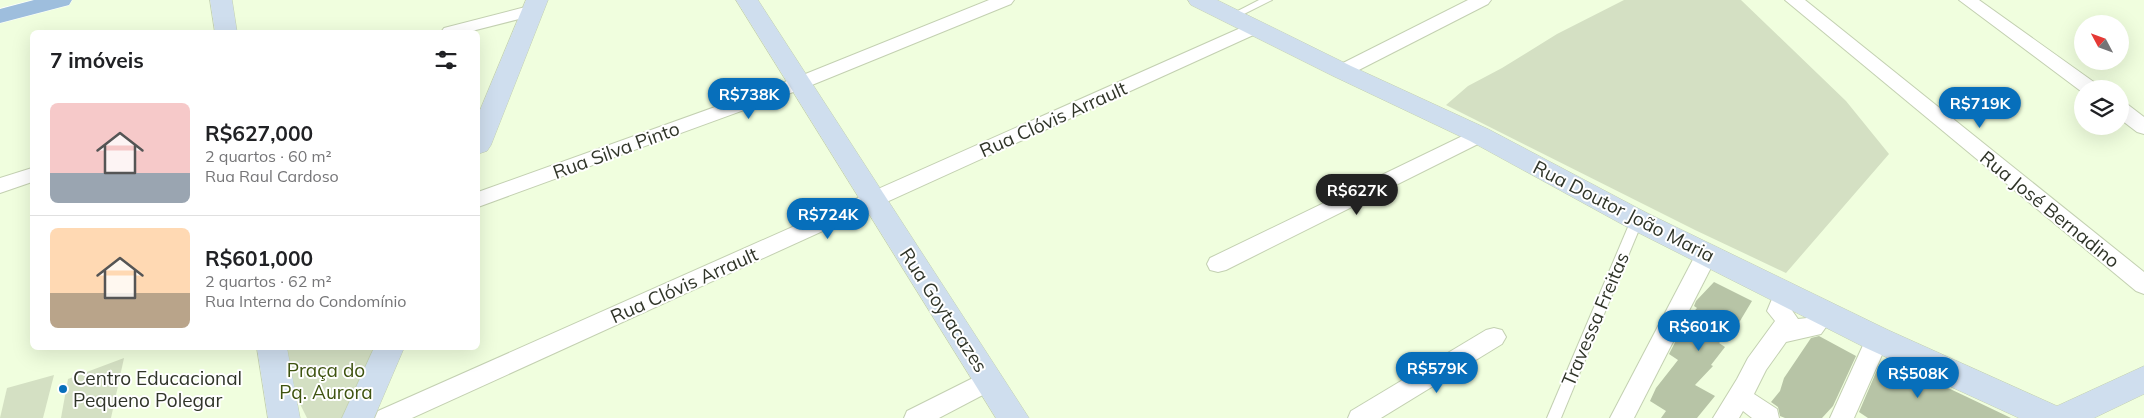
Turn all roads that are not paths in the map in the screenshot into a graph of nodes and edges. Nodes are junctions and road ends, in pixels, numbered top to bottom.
1 (61, 0) edge
2 (221, 0) edge
3 (556, 0) edge
4 (748, 0) edge
5 (1005, 0) edge
6 (1267, 0) edge
7 (1482, 0) edge
8 (1794, 0) edge
9 (1968, 0) edge
10 (535, 5) edge
11 (1221, 10) edge
12 (0, 16) edge
13 (226, 30) edge
14 (457, 30) edge
15 (1342, 71) junction
16 (2079, 80) edge
17 (800, 83) junction
18 (2129, 116) edge
19 (2144, 127) edge
20 (1480, 135) junction
21 (480, 140) edge
22 (30, 176) edge
23 (0, 186) edge
24 (480, 199) edge
25 (873, 200) junction
26 (1637, 220) junction
27 (1707, 254) junction
28 (1218, 264) dead end
29 (2144, 285) edge
30 (1785, 293) junction
31 (1824, 313) junction
32 (1779, 334) junction
33 (1494, 337) dead end
34 (1877, 340) junction
35 (272, 350) edge
36 (388, 350) edge
37 (2144, 379) edge
38 (989, 380) junction
39 (1732, 408) edge
40 (284, 418) edge
41 (358, 418) edge
42 (387, 418) edge
43 (916, 418) edge
44 (1013, 418) edge
45 (1360, 418) edge
46 (1554, 418) edge
47 (1622, 418) edge
48 (1766, 418) edge
49 (1842, 418) edge
50 (2051, 418) edge
51 (2063, 418) edge

1 - 12 main road
2 - 13 street
3 - 10 street
4 - 17 street, Rua Goytacazes
5 - 17 street, Rua Silva Pinto
6 - 11 lane
7 - 15 street
8 - 29 street, Rua José Bernadino
9 - 16 street
10 - 14 street
10 - 21 street
11 - 15 street, Rua Doutor João Maria
11 - 25 street, Rua Clóvis Arrault
15 - 20 street, Rua Doutor João Maria
17 - 24 street, Rua Silva Pinto
17 - 25 street, Rua Goytacazes
18 - 19 street
20 - 26 street, Rua Doutor João Maria
20 - 28 street
22 - 23 street
25 - 38 street, Rua Goytacazes
25 - 42 street, Rua Clóvis Arrault
26 - 27 street, Rua Doutor João Maria
26 - 46 lane, Travessa Freitas
27 - 30 street, Rua Doutor João Maria
27 - 47 street
30 - 31 street, Rua Doutor João Maria
30 - 32 street
31 - 32 street
31 - 34 street, Rua Doutor João Maria
32 - 39 street
33 - 45 street
34 - 49 street
34 - 50 street, Rua Doutor João Maria
35 - 40 street
36 - 41 street
37 - 51 street
38 - 43 street
38 - 44 street, Rua Goytacazes
39 - 48 street

